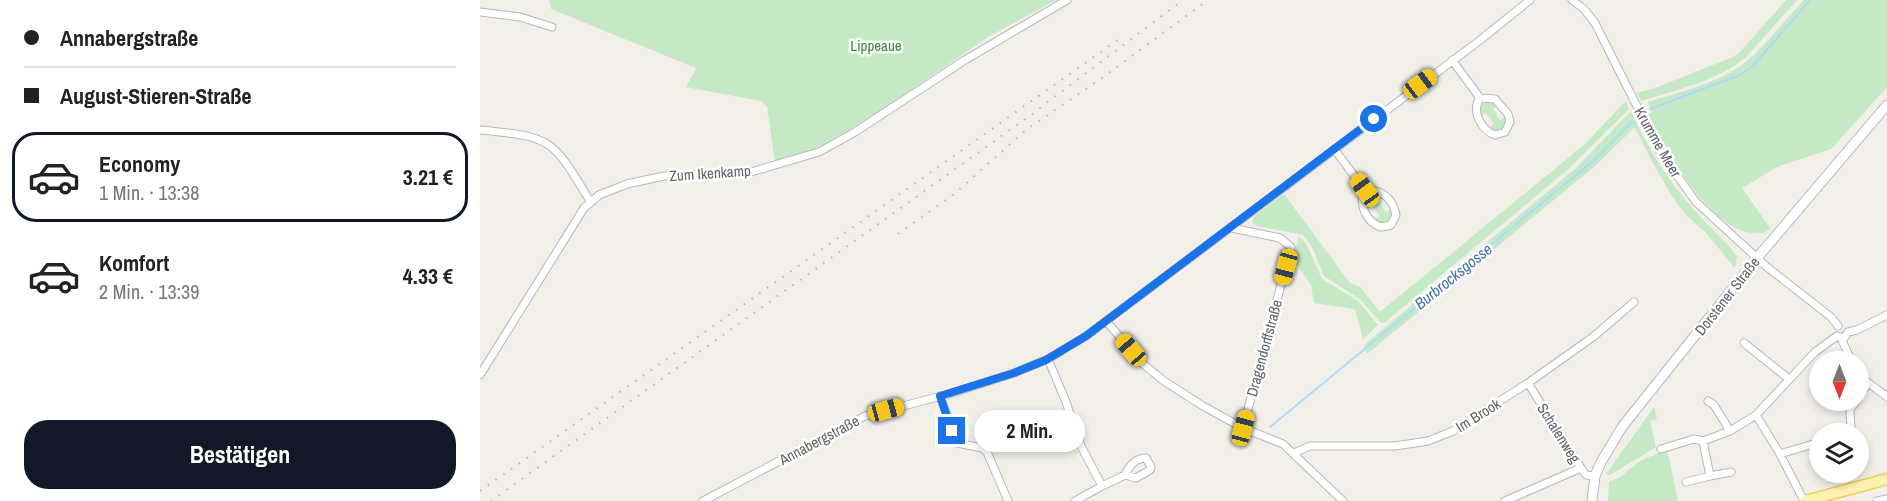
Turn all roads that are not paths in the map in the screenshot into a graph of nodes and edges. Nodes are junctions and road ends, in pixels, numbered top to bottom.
1 (1067, 0) edge
2 (1530, 0) edge
3 (1572, 0) edge
4 (1580, 0) edge
5 (1584, 9) junction
6 (480, 12) edge
7 (552, 27) dead end
8 (1452, 60) junction
9 (1480, 98) junction
10 (1887, 105) edge
11 (480, 130) edge
12 (1334, 148) junction
13 (1365, 190) junction
14 (590, 201) junction
15 (1232, 228) junction
16 (1757, 258) junction
17 (1634, 302) dead end
18 (1887, 315) edge
19 (1107, 322) junction
20 (1838, 326) junction
21 (1848, 332) junction
22 (1839, 337) junction
23 (1744, 343) dead end
24 (1846, 351) edge
25 (1048, 359) junction
26 (480, 375) edge
27 (1789, 379) junction
28 (1528, 383) junction
29 (1869, 384) edge
30 (940, 396) junction
31 (1887, 397) edge
32 (1708, 401) dead end
33 (1756, 415) junction
34 (1243, 428) junction
35 (1730, 431) junction
36 (1703, 441) junction
37 (1809, 445) edge
38 (1661, 449) dead end
39 (1294, 453) junction
40 (1780, 454) junction
41 (1581, 468) junction
42 (1731, 472) dead end
43 (1125, 475) dead end
44 (1596, 476) junction
45 (1710, 476) junction
46 (1887, 479) edge
47 (1686, 482) dead end
48 (1102, 486) junction
49 (1887, 498) edge
50 (703, 501) edge
51 (1008, 501) edge
52 (1075, 501) edge
53 (1343, 501) edge
54 (1504, 501) edge
55 (1592, 501) edge
56 (1804, 501) edge
57 (1877, 501) edge

1 - 14 street, Zum Ikenkamp
2 - 8 street, Annabergstraße
3 - 5 street, Krumme Meer
4 - 5 street, Krumme Meer
5 - 16 street, Krumme Meer
6 - 7 street
8 - 9 street
8 - 12 street, Annabergstraße
9 - 9 street
10 - 16 main road, Dorstener Straße
11 - 14 street
12 - 13 street
12 - 15 street, Annabergstraße
13 - 13 street
14 - 26 street
15 - 19 street, Annabergstraße
15 - 34 street, Dragendorffstraße
16 - 20 street, Krumme Meer
16 - 44 main road, Dorstener Straße
17 - 28 street, Im Brook
18 - 21 street
19 - 25 street, Annabergstraße
19 - 34 street
20 - 21 street
20 - 22 street
21 - 22 street
22 - 24 street
22 - 27 street
23 - 27 street
25 - 30 street, Annabergstraße
25 - 48 street
27 - 33 street
28 - 39 street, Im Brook
28 - 41 street, Schalenweg
29 - 31 street
30 - 50 street, Annabergstraße
30 - 51 street
32 - 35 street
33 - 35 street
33 - 40 street
34 - 39 street
35 - 36 street
36 - 38 street
36 - 45 street
37 - 40 street
39 - 53 street
40 - 56 street
41 - 44 street, Schalenweg
41 - 54 street
42 - 45 street
43 - 48 street
44 - 55 main road, Dorstener Straße
45 - 47 street
46 - 56 main road
48 - 52 street
49 - 57 street

